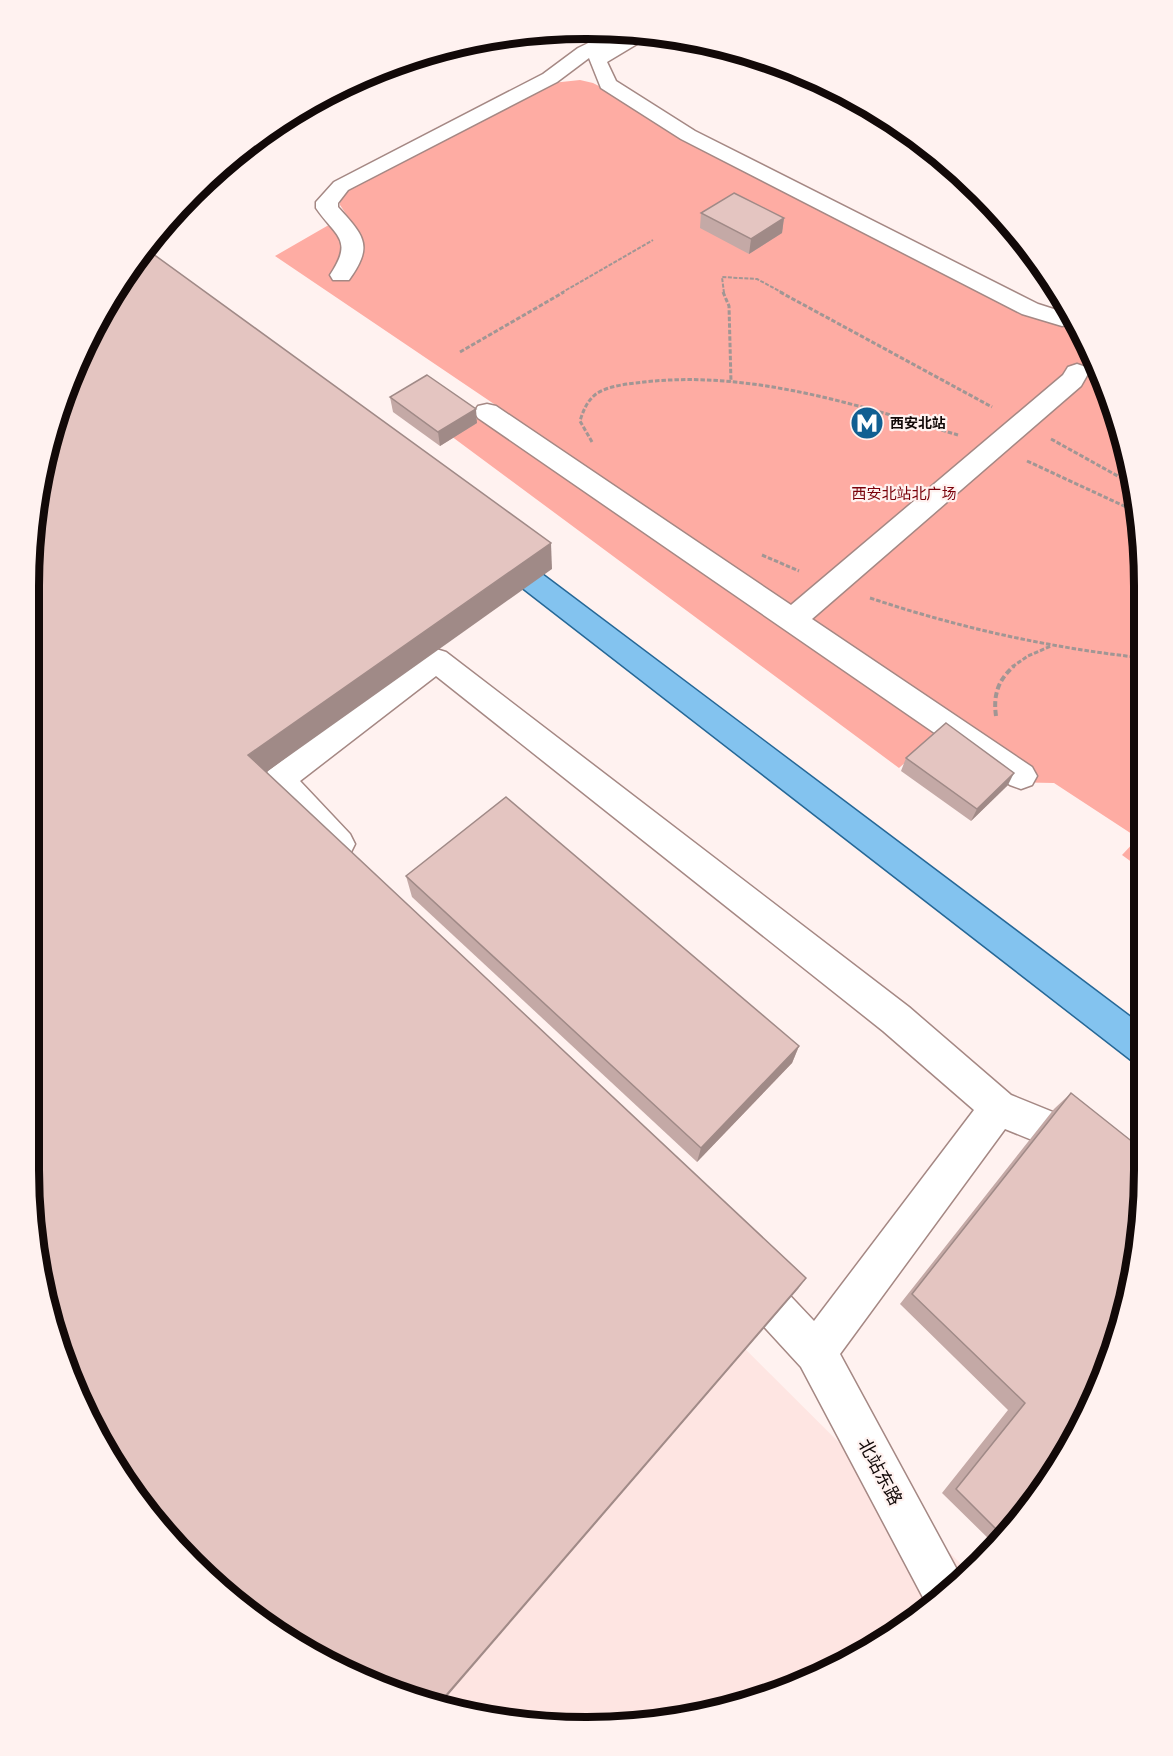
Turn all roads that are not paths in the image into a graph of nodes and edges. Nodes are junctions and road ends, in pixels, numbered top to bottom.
1 (609, 40) edge
2 (631, 41) edge
3 (341, 274) dead end
4 (1064, 319) edge
5 (1077, 372) dead end
6 (487, 412) dead end
7 (493, 551) edge
8 (466, 587) edge
9 (792, 620) junction
10 (589, 625) junction
11 (1021, 776) dead end
12 (360, 866) edge
13 (1134, 1040) edge
14 (998, 1108) junction
15 (1134, 1163) edge
16 (726, 1257) edge
17 (816, 1352) junction
18 (942, 1586) edge

1 - 3 street
2 - 4 street
5 - 9 street
6 - 9 street
7 - 10 main road
8 - 10 main road
9 - 11 street
10 - 13 main road
12 - 14 street
14 - 15 street
14 - 17 street
16 - 17 street, 北站东路
17 - 18 street, 北站东路

